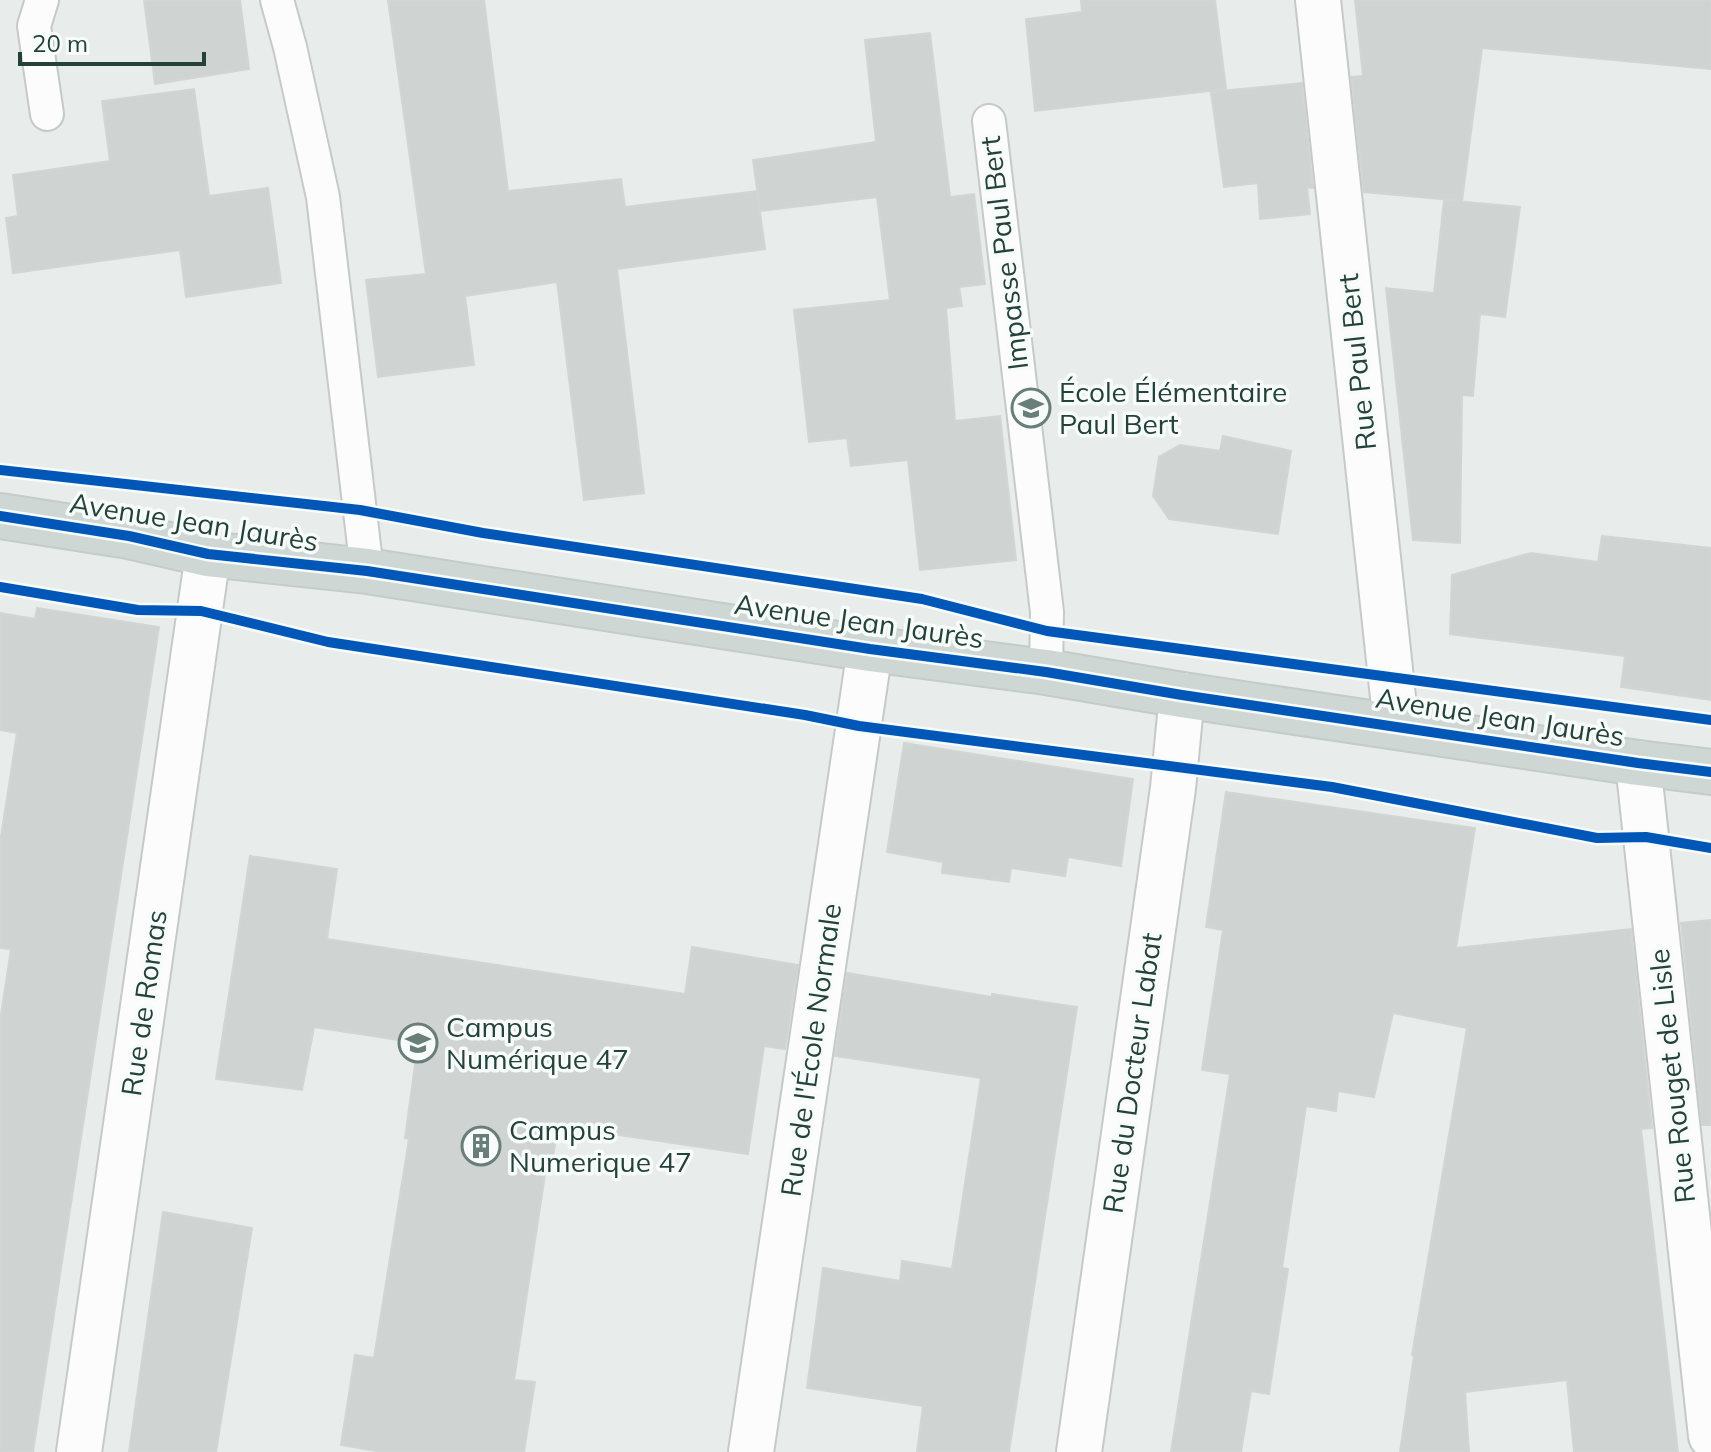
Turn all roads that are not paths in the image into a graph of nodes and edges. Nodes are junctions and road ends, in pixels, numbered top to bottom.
1 (42, 0) edge
2 (277, 0) edge
3 (1318, 0) edge
4 (47, 114) dead end
5 (989, 121) dead end
6 (0, 516) edge
7 (208, 554) junction
8 (367, 571) junction
9 (870, 649) junction
10 (1046, 672) junction
11 (1182, 695) junction
12 (1396, 725) junction
13 (1638, 763) junction
14 (1711, 772) edge
15 (1711, 1436) edge
16 (79, 1452) edge
17 (751, 1452) edge
18 (1079, 1452) edge

1 - 4 lane
2 - 8 lane
3 - 12 street, Rue Paul Bert
5 - 10 lane, Impasse Paul Bert
6 - 7 main road, Avenue Jean Jaurès
7 - 8 main road, Avenue Jean Jaurès
7 - 16 street, Rue de Romas
8 - 9 main road, Avenue Jean Jaurès
9 - 10 main road, Avenue Jean Jaurès
9 - 17 street, Rue de l'École Normale
10 - 11 main road, Avenue Jean Jaurès
11 - 12 main road, Avenue Jean Jaurès
11 - 18 street, Rue du Docteur Labat
12 - 13 main road, Avenue Jean Jaurès
13 - 14 main road, Avenue Jean Jaurès
13 - 15 street, Rue Rouget de Lisle

